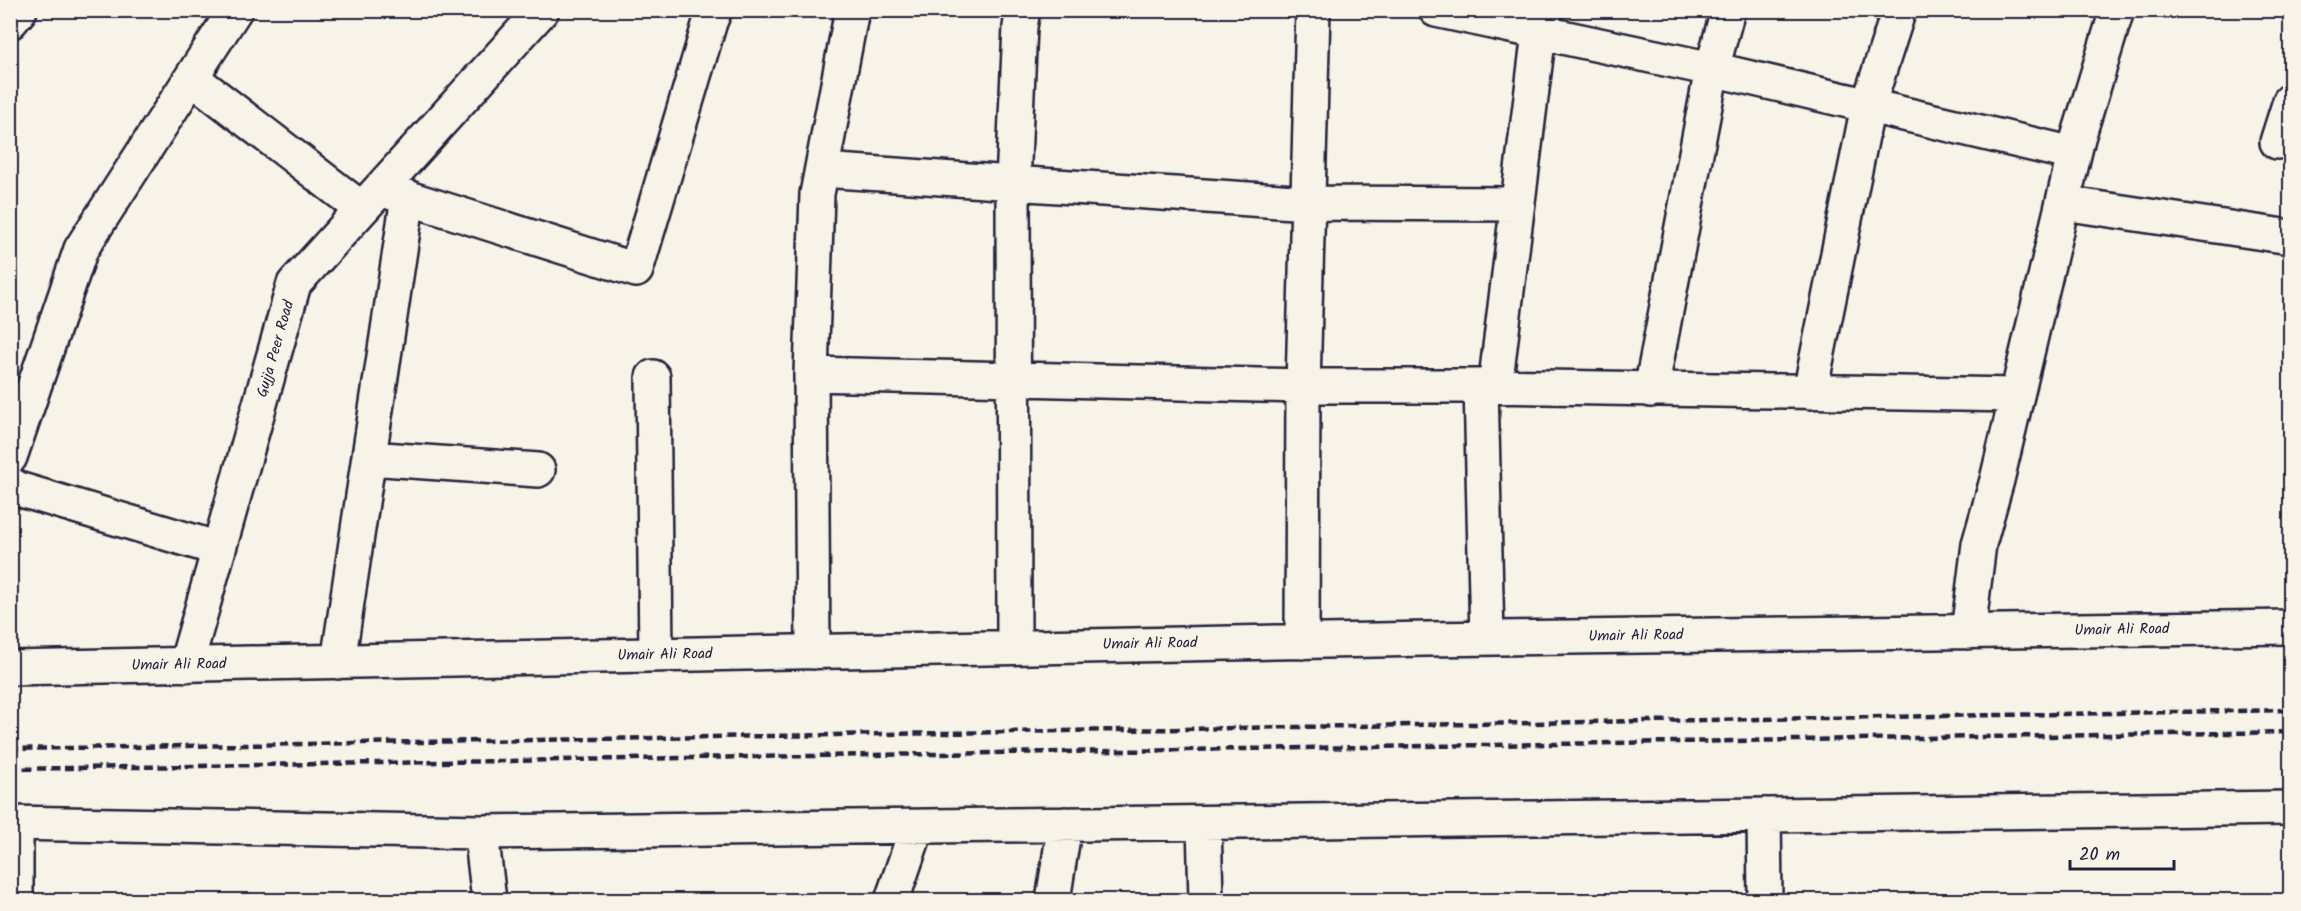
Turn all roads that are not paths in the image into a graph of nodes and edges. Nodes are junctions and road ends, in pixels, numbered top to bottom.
1 (20, 10) edge
2 (235, 10) edge
3 (542, 10) edge
4 (715, 10) edge
5 (852, 10) edge
6 (1023, 10) edge
7 (1313, 10) edge
8 (1436, 10) edge
9 (1728, 10) edge
10 (1899, 10) edge
11 (2117, 10) edge
12 (10, 22) edge
13 (1542, 22) edge
14 (1712, 69) junction
15 (192, 78) junction
16 (2290, 101) edge
17 (1868, 106) junction
18 (2277, 142) dead end
19 (2074, 154) junction
20 (822, 170) junction
21 (1013, 183) junction
22 (384, 198) junction
23 (1310, 203) junction
24 (2063, 203) junction
25 (1518, 204) junction
26 (2290, 237) edge
27 (811, 374) junction
28 (653, 377) dead end
29 (1014, 379) junction
30 (1304, 386) junction
31 (1488, 387) junction
32 (1651, 390) junction
33 (1810, 392) junction
34 (2017, 395) junction
35 (10, 457) edge
36 (369, 458) junction
37 (537, 470) dead end
38 (10, 484) edge
39 (219, 549) junction
40 (2290, 627) edge
41 (1968, 632) junction
42 (1487, 638) junction
43 (1302, 642) junction
44 (1014, 647) junction
45 (813, 652) junction
46 (656, 655) junction
47 (338, 662) junction
48 (186, 665) junction
49 (10, 668) edge
50 (2290, 807) edge
51 (1764, 815) junction
52 (13, 823) edge
53 (1204, 823) junction
54 (1065, 824) junction
55 (917, 826) junction
56 (481, 832) junction
57 (16, 900) edge
58 (489, 900) edge
59 (892, 900) edge
60 (1053, 900) edge
61 (1206, 900) edge
62 (1765, 900) edge

1 - 12 street
2 - 15 street
3 - 22 street, Gujja Peer Road
4 - 22 street
5 - 20 street
6 - 21 street
7 - 23 street
8 - 13 street
9 - 14 street
10 - 17 street
11 - 19 street
13 - 14 street
13 - 25 street
14 - 17 street
14 - 32 street
15 - 22 street
15 - 35 street
16 - 18 street
17 - 19 street
17 - 33 street
19 - 24 street
20 - 21 street
20 - 27 street
21 - 23 street
21 - 29 street
22 - 36 street
22 - 39 street, Gujja Peer Road
23 - 25 street
23 - 30 street
24 - 26 street
24 - 34 street
25 - 31 street
27 - 29 street
27 - 45 street
28 - 46 street
29 - 30 street
29 - 44 street
30 - 31 street
30 - 43 street
31 - 32 street
31 - 42 street
32 - 33 street
33 - 34 street
34 - 41 street
36 - 37 street
36 - 47 street
38 - 39 street
39 - 48 street, Gujja Peer Road
40 - 41 street, Umair Ali Road
41 - 42 street, Umair Ali Road
42 - 43 street, Umair Ali Road
43 - 44 street, Umair Ali Road
44 - 45 street, Umair Ali Road
45 - 46 street, Umair Ali Road
46 - 47 street, Umair Ali Road
47 - 48 street, Umair Ali Road
48 - 49 street, Umair Ali Road
50 - 51 street
51 - 53 street
51 - 62 street
52 - 56 street
52 - 57 street
53 - 54 street
53 - 61 street
54 - 55 street
54 - 60 street
55 - 56 street
55 - 59 street
56 - 58 street

